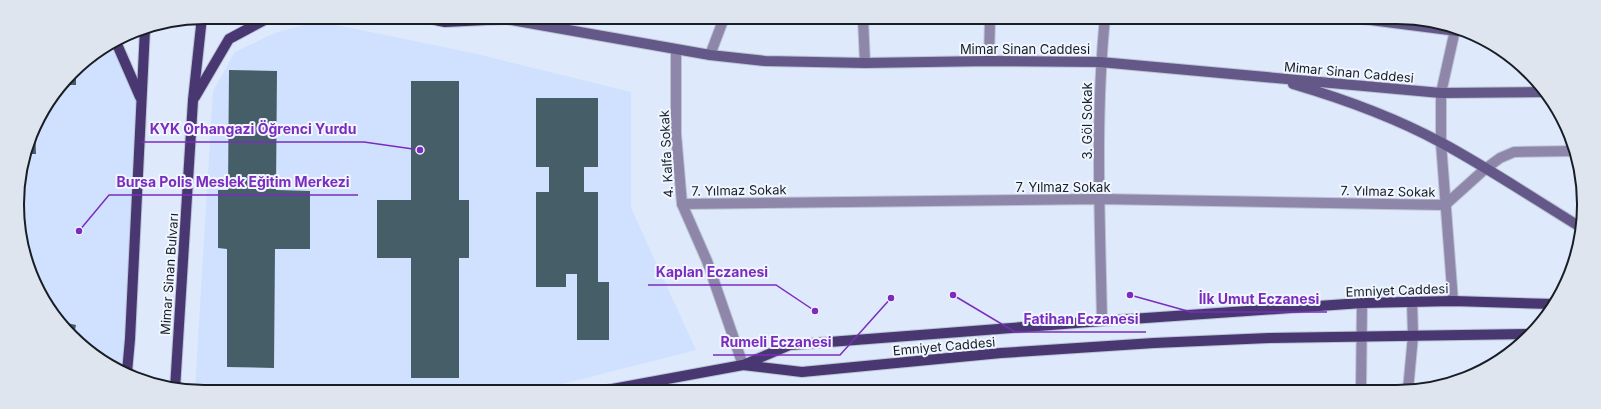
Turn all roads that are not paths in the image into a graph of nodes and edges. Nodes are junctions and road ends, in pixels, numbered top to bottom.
1 (201, 24) edge
2 (257, 24) edge
3 (536, 24) edge
4 (722, 24) edge
5 (863, 24) edge
6 (990, 24) edge
7 (1104, 24) edge
8 (1405, 24) edge
9 (1416, 25) edge
10 (145, 34) edge
11 (1454, 34) edge
12 (118, 46) edge
13 (676, 50) junction
14 (710, 55) junction
15 (989, 61) junction
16 (1100, 62) junction
17 (865, 63) junction
18 (1270, 78) junction
19 (1538, 92) edge
20 (1441, 93) junction
21 (141, 99) junction
22 (193, 100) junction
23 (1441, 143) junction
24 (1569, 151) edge
25 (1485, 169) junction
26 (1100, 199) junction
27 (682, 204) junction
28 (1445, 205) junction
29 (1576, 224) edge
30 (1453, 301) junction
31 (1412, 302) junction
32 (1362, 303) junction
33 (1548, 304) edge
34 (1102, 321) junction
35 (1522, 334) edge
36 (1413, 336) junction
37 (1362, 337) junction
38 (744, 365) junction
39 (127, 367) edge
40 (175, 383) edge
41 (634, 385) edge
42 (1361, 385) edge
43 (1408, 385) edge

1 - 22 main road, Mimar Sinan Bulvarı
2 - 22 main road
3 - 13 street, Mimar Sinan Caddesi
4 - 14 street
5 - 17 street
6 - 15 street
7 - 16 street, 3. Göl Sokak
8 - 9 street
10 - 21 main road
11 - 20 street
12 - 21 main road
13 - 14 street, Mimar Sinan Caddesi
13 - 27 street, 4. Kalfa Sokak
14 - 17 street, Mimar Sinan Caddesi
15 - 16 street, Mimar Sinan Caddesi
15 - 17 street, Mimar Sinan Caddesi
16 - 18 street, Mimar Sinan Caddesi
16 - 26 street, 3. Göl Sokak
18 - 20 street, Mimar Sinan Caddesi
18 - 23 street
19 - 20 street, Mimar Sinan Caddesi
20 - 23 street
21 - 39 main road
22 - 40 main road, Mimar Sinan Bulvarı
23 - 25 street
23 - 28 street
24 - 25 street
25 - 28 street
25 - 29 street
26 - 27 street, 7. Yılmaz Sokak
26 - 28 street, 7. Yılmaz Sokak
26 - 34 street, 3. Göl Sokak
27 - 38 street, 4. Kalfa Sokak
28 - 30 street
30 - 31 main road, Emniyet Caddesi
30 - 33 main road, Emniyet Caddesi
31 - 32 main road, Emniyet Caddesi
31 - 36 street
32 - 34 main road, Emniyet Caddesi
32 - 37 street
34 - 38 main road, Emniyet Caddesi
35 - 36 main road, Emniyet Caddesi
36 - 37 main road, Emniyet Caddesi
36 - 43 street
37 - 38 main road, Emniyet Caddesi
37 - 42 street
38 - 41 main road, Emniyet Caddesi

